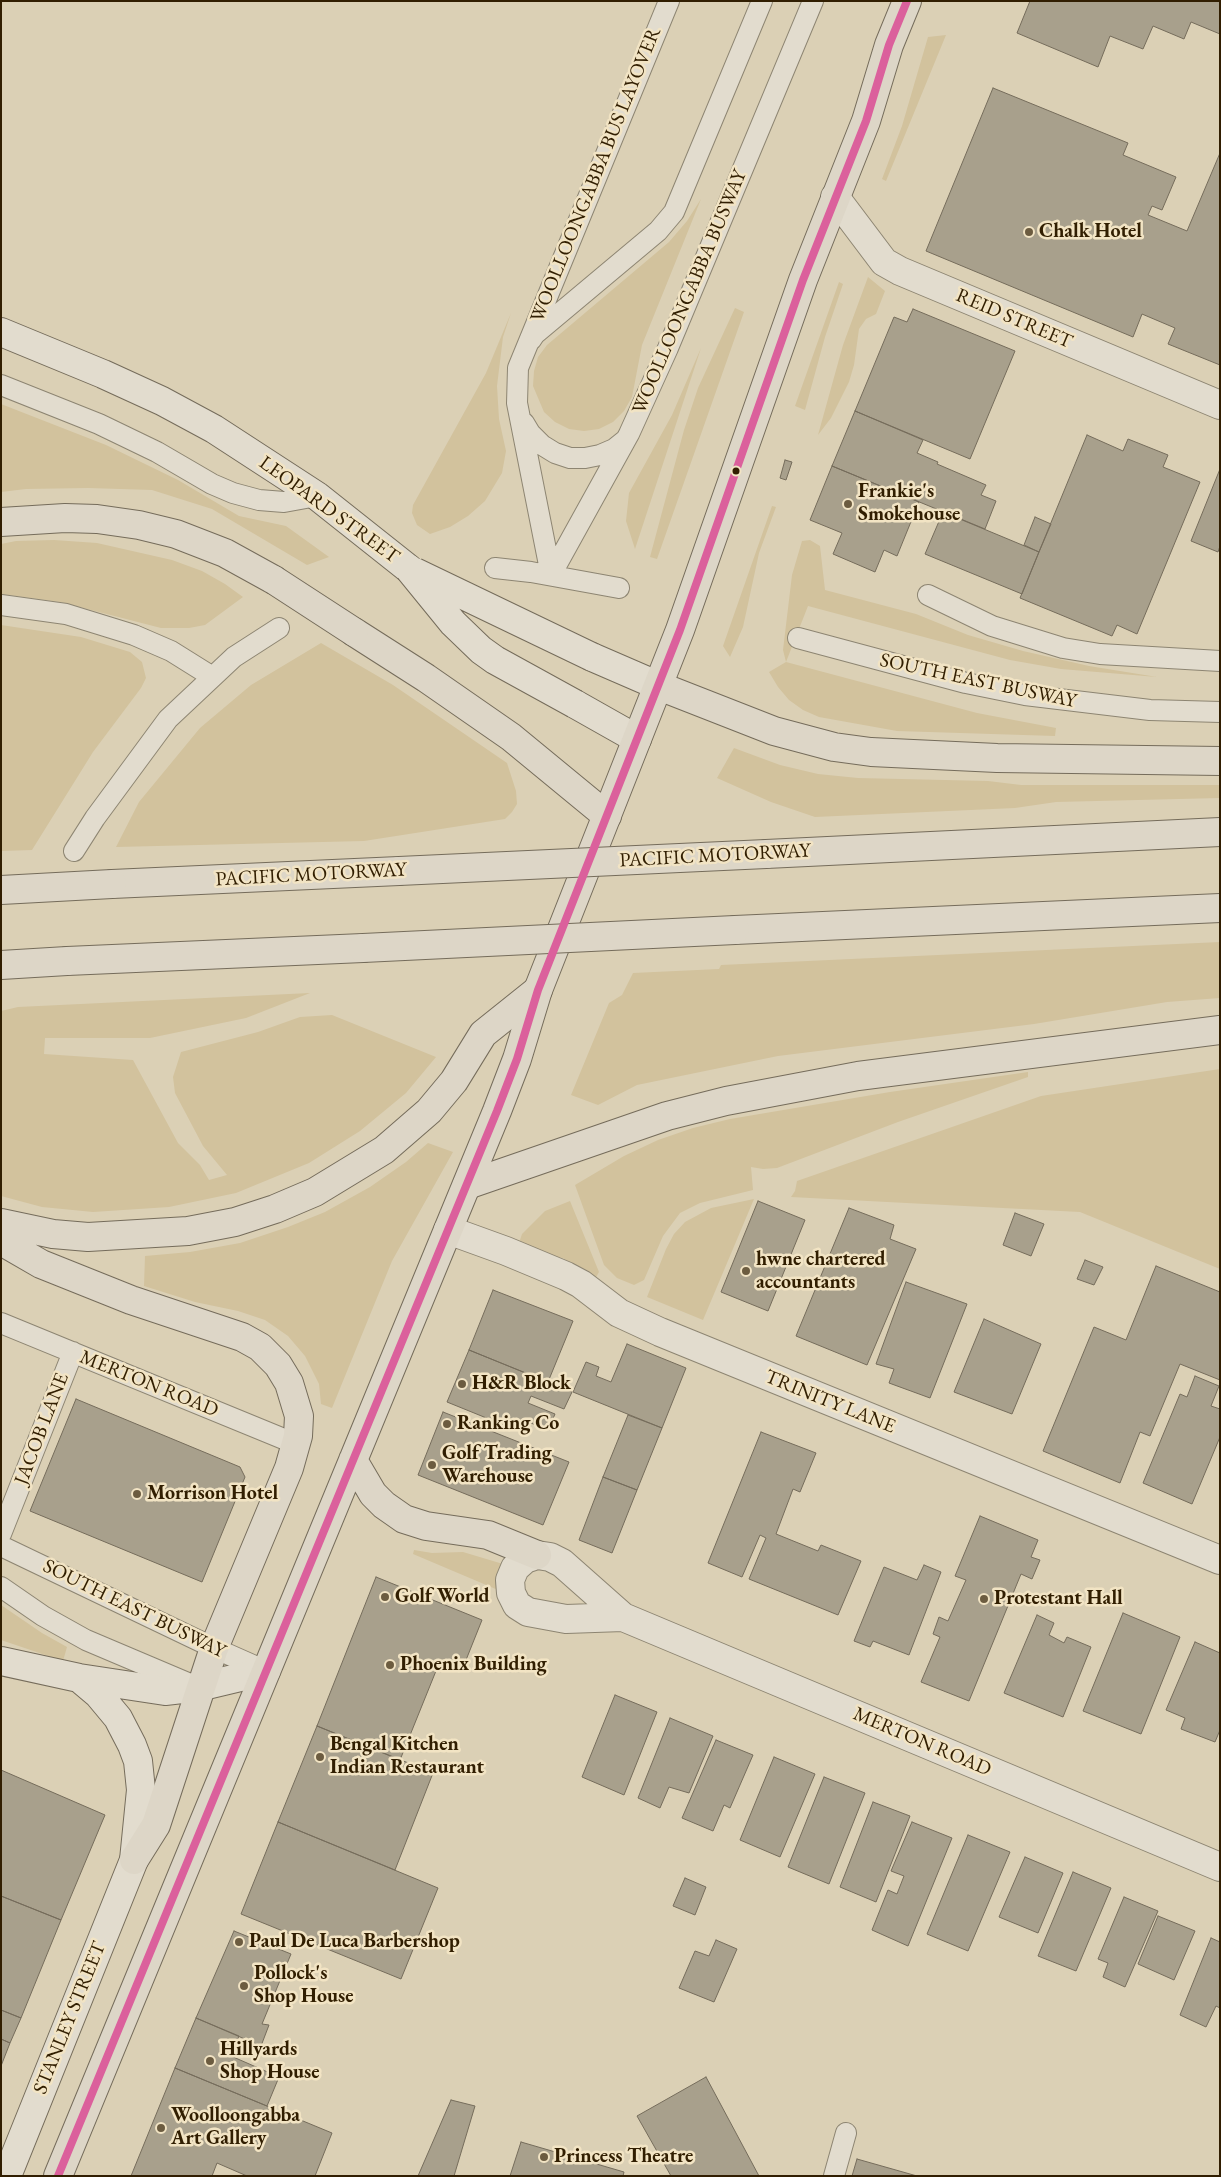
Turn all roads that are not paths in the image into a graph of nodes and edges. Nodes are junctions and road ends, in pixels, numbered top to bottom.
1 (669, 1) edge
2 (762, 1) edge
3 (813, 1) edge
4 (907, 1) edge
5 (835, 197) junction
6 (1, 332) edge
7 (524, 350) junction
8 (1, 385) edge
9 (1220, 405) edge
10 (522, 419) junction
11 (626, 440) junction
12 (317, 496) junction
13 (1, 522) edge
14 (494, 568) dead end
15 (409, 570) junction
16 (551, 575) junction
17 (619, 588) dead end
18 (928, 595) dead end
19 (1, 605) edge
20 (279, 628) dead end
21 (798, 638) dead end
22 (1220, 661) edge
23 (211, 676) junction
24 (659, 686) junction
25 (1220, 712) edge
26 (637, 740) junction
27 (1220, 761) edge
28 (607, 816) junction
29 (1220, 832) edge
30 (74, 850) dead end
31 (1, 890) edge
32 (1220, 908) edge
33 (1, 964) edge
34 (538, 990) junction
35 (1220, 1030) edge
36 (467, 1185) junction
37 (1, 1223) edge
38 (448, 1230) junction
39 (1, 1241) edge
40 (1, 1323) edge
41 (73, 1352) junction
42 (296, 1444) junction
43 (353, 1460) junction
44 (1, 1534) edge
45 (1, 1546) edge
46 (537, 1556) junction
47 (1220, 1560) edge
48 (1, 1587) edge
49 (623, 1617) junction
50 (214, 1648) junction
51 (1, 1661) edge
52 (266, 1671) junction
53 (79, 1678) junction
54 (199, 1687) junction
55 (134, 1860) junction
56 (1220, 1867) edge
57 (846, 2133) dead end
58 (7, 2176) edge
59 (58, 2176) edge
60 (834, 2176) edge

1 - 7 lane, WOOLLOONGABBA BUS LAYOVER
2 - 7 lane, WOOLLOONGABBA BUS LAYOVER
3 - 11 lane, WOOLLOONGABBA BUSWAY
4 - 5 main road
5 - 9 street, REID STREET
5 - 24 main road
6 - 12 street, LEOPARD STREET
7 - 10 lane, WOOLLOONGABBA BUS LAYOVER
8 - 12 lane
10 - 11 lane, WOOLLOONGABBA BUS LAYOVER
10 - 16 lane, WOOLLOONGABBA BUS LAYOVER
11 - 16 lane, WOOLLOONGABBA BUSWAY
12 - 15 street, LEOPARD STREET
13 - 28 main road, bridge
14 - 16 lane
15 - 24 street, LEOPARD STREET, bridge
15 - 26 street, bridge
16 - 17 lane
18 - 22 lane
19 - 23 lane
20 - 23 lane
21 - 25 lane, SOUTH EAST BUSWAY
23 - 30 lane
24 - 26 main road
24 - 27 main road
26 - 28 main road
28 - 34 main road
29 - 31 main road, PACIFIC MOTORWAY, bridge
32 - 33 main road, bridge
34 - 36 main road
34 - 37 main road
35 - 36 main road
36 - 38 main road
38 - 43 main road
38 - 47 street, TRINITY LANE
39 - 42 main road
40 - 41 lane, MERTON ROAD
41 - 42 lane, MERTON ROAD
41 - 44 lane, JACOB LANE
42 - 50 main road
43 - 46 main road
43 - 52 main road
45 - 50 lane, SOUTH EAST BUSWAY
46 - 49 street, MERTON ROAD
46 - 49 street, MERTON ROAD
48 - 54 lane, SOUTH EAST BUSWAY
49 - 56 street, MERTON ROAD
50 - 52 lane, SOUTH EAST BUSWAY
50 - 54 main road
51 - 53 street
52 - 54 street
52 - 59 main road
53 - 54 street
53 - 55 street, STANLEY STREET
54 - 55 main road
55 - 58 street, STANLEY STREET
57 - 60 lane

